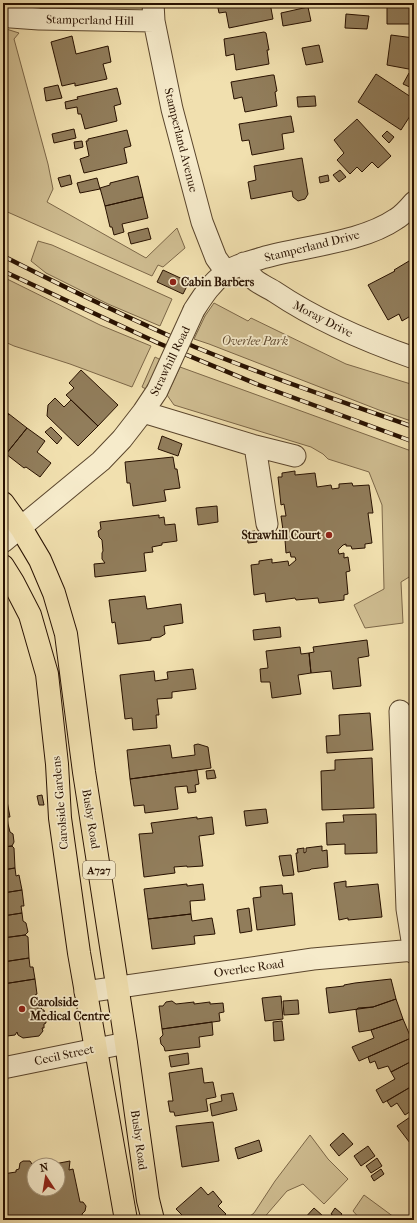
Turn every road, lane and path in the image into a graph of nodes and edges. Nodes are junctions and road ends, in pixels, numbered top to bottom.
1 (153, 12) edge
2 (3, 15) edge
3 (414, 202) edge
4 (235, 268) junction
5 (414, 358) edge
6 (143, 412) junction
7 (255, 446) junction
8 (295, 456) dead end
9 (3, 503) edge
10 (267, 524) dead end
11 (21, 528) junction
12 (3, 542) edge
13 (3, 566) edge
14 (400, 711) dead end
15 (414, 951) edge
16 (117, 987) junction
17 (85, 992) junction
18 (126, 1043) junction
19 (95, 1049) junction
20 (3, 1068) edge
21 (126, 1220) edge
22 (153, 1220) edge

1 - 2 street, Stamperland Hill
1 - 4 street, Stamperland Avenue
3 - 4 street, Stamperland Drive
4 - 5 street, Moray Drive
4 - 6 street, Strawhill Road, bridge
6 - 7 street
6 - 11 street, Strawhill Road
7 - 8 street
7 - 10 street
9 - 11 main road, Busby Road / A727
11 - 12 street, Strawhill Road
11 - 16 main road, Busby Road / A727
13 - 17 main road, Carolside Gardens / A727
14 - 15 street
15 - 16 street, Overlee Road
16 - 17 street, Overlee Road
16 - 18 main road, Busby Road / A727
17 - 19 main road, Carolside Gardens / A727
18 - 19 street, Cecil Street
18 - 22 main road, Busby Road / A727
19 - 20 street, Cecil Street
19 - 21 main road, Busby Road / A727

